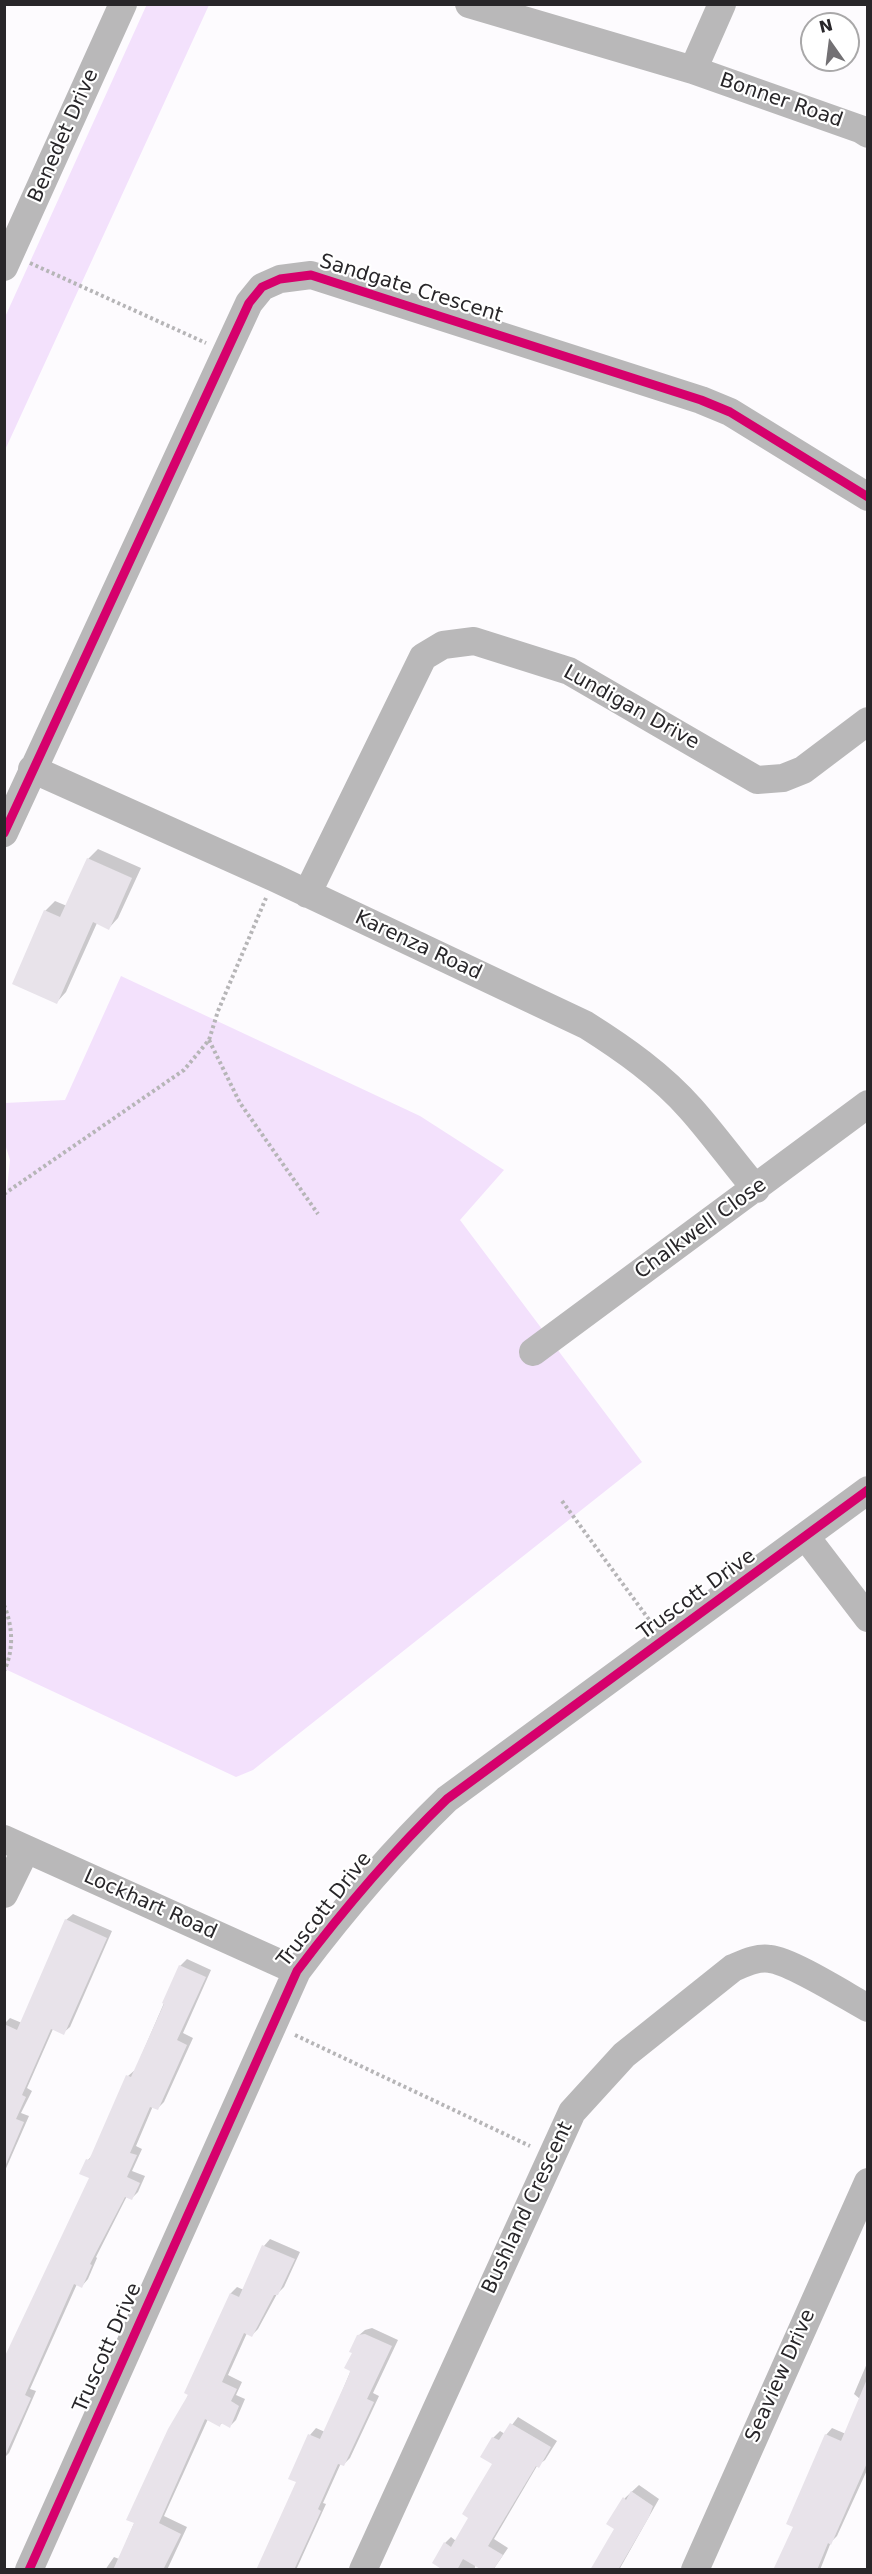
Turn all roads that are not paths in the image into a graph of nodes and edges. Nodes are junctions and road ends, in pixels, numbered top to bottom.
1 (123, 4) edge
2 (470, 4) edge
3 (722, 4) edge
4 (693, 70) junction
5 (867, 134) edge
6 (7, 261) edge
7 (867, 496) edge
8 (867, 721) edge
9 (32, 769) junction
10 (4, 833) edge
11 (307, 894) junction
12 (867, 1104) edge
13 (756, 1189) junction
14 (533, 1352) dead end
15 (867, 1490) edge
16 (806, 1537) junction
17 (867, 1618) edge
18 (15, 1844) edge
19 (4, 1894) edge
20 (297, 1971) junction
21 (867, 2008) edge
22 (867, 2182) edge
23 (28, 2570) edge
24 (363, 2570) edge
25 (695, 2570) edge

1 - 6 street, Benedet Drive
2 - 4 street, Bonner Road
3 - 4 street
4 - 5 street, Bonner Road
7 - 9 street, Sandgate Crescent
8 - 11 street, Lundigan Drive
9 - 10 street, Sandgate Crescent
9 - 11 street, Karenza Road
11 - 13 street, Karenza Road
12 - 13 street, Chalkwell Close
13 - 14 street, Chalkwell Close
15 - 16 street, Truscott Drive
16 - 17 street
16 - 20 street, Truscott Drive
18 - 19 street
18 - 20 street, Lockhart Road
20 - 23 street, Truscott Drive
21 - 24 street, Bushland Crescent
22 - 25 street, Seaview Drive

